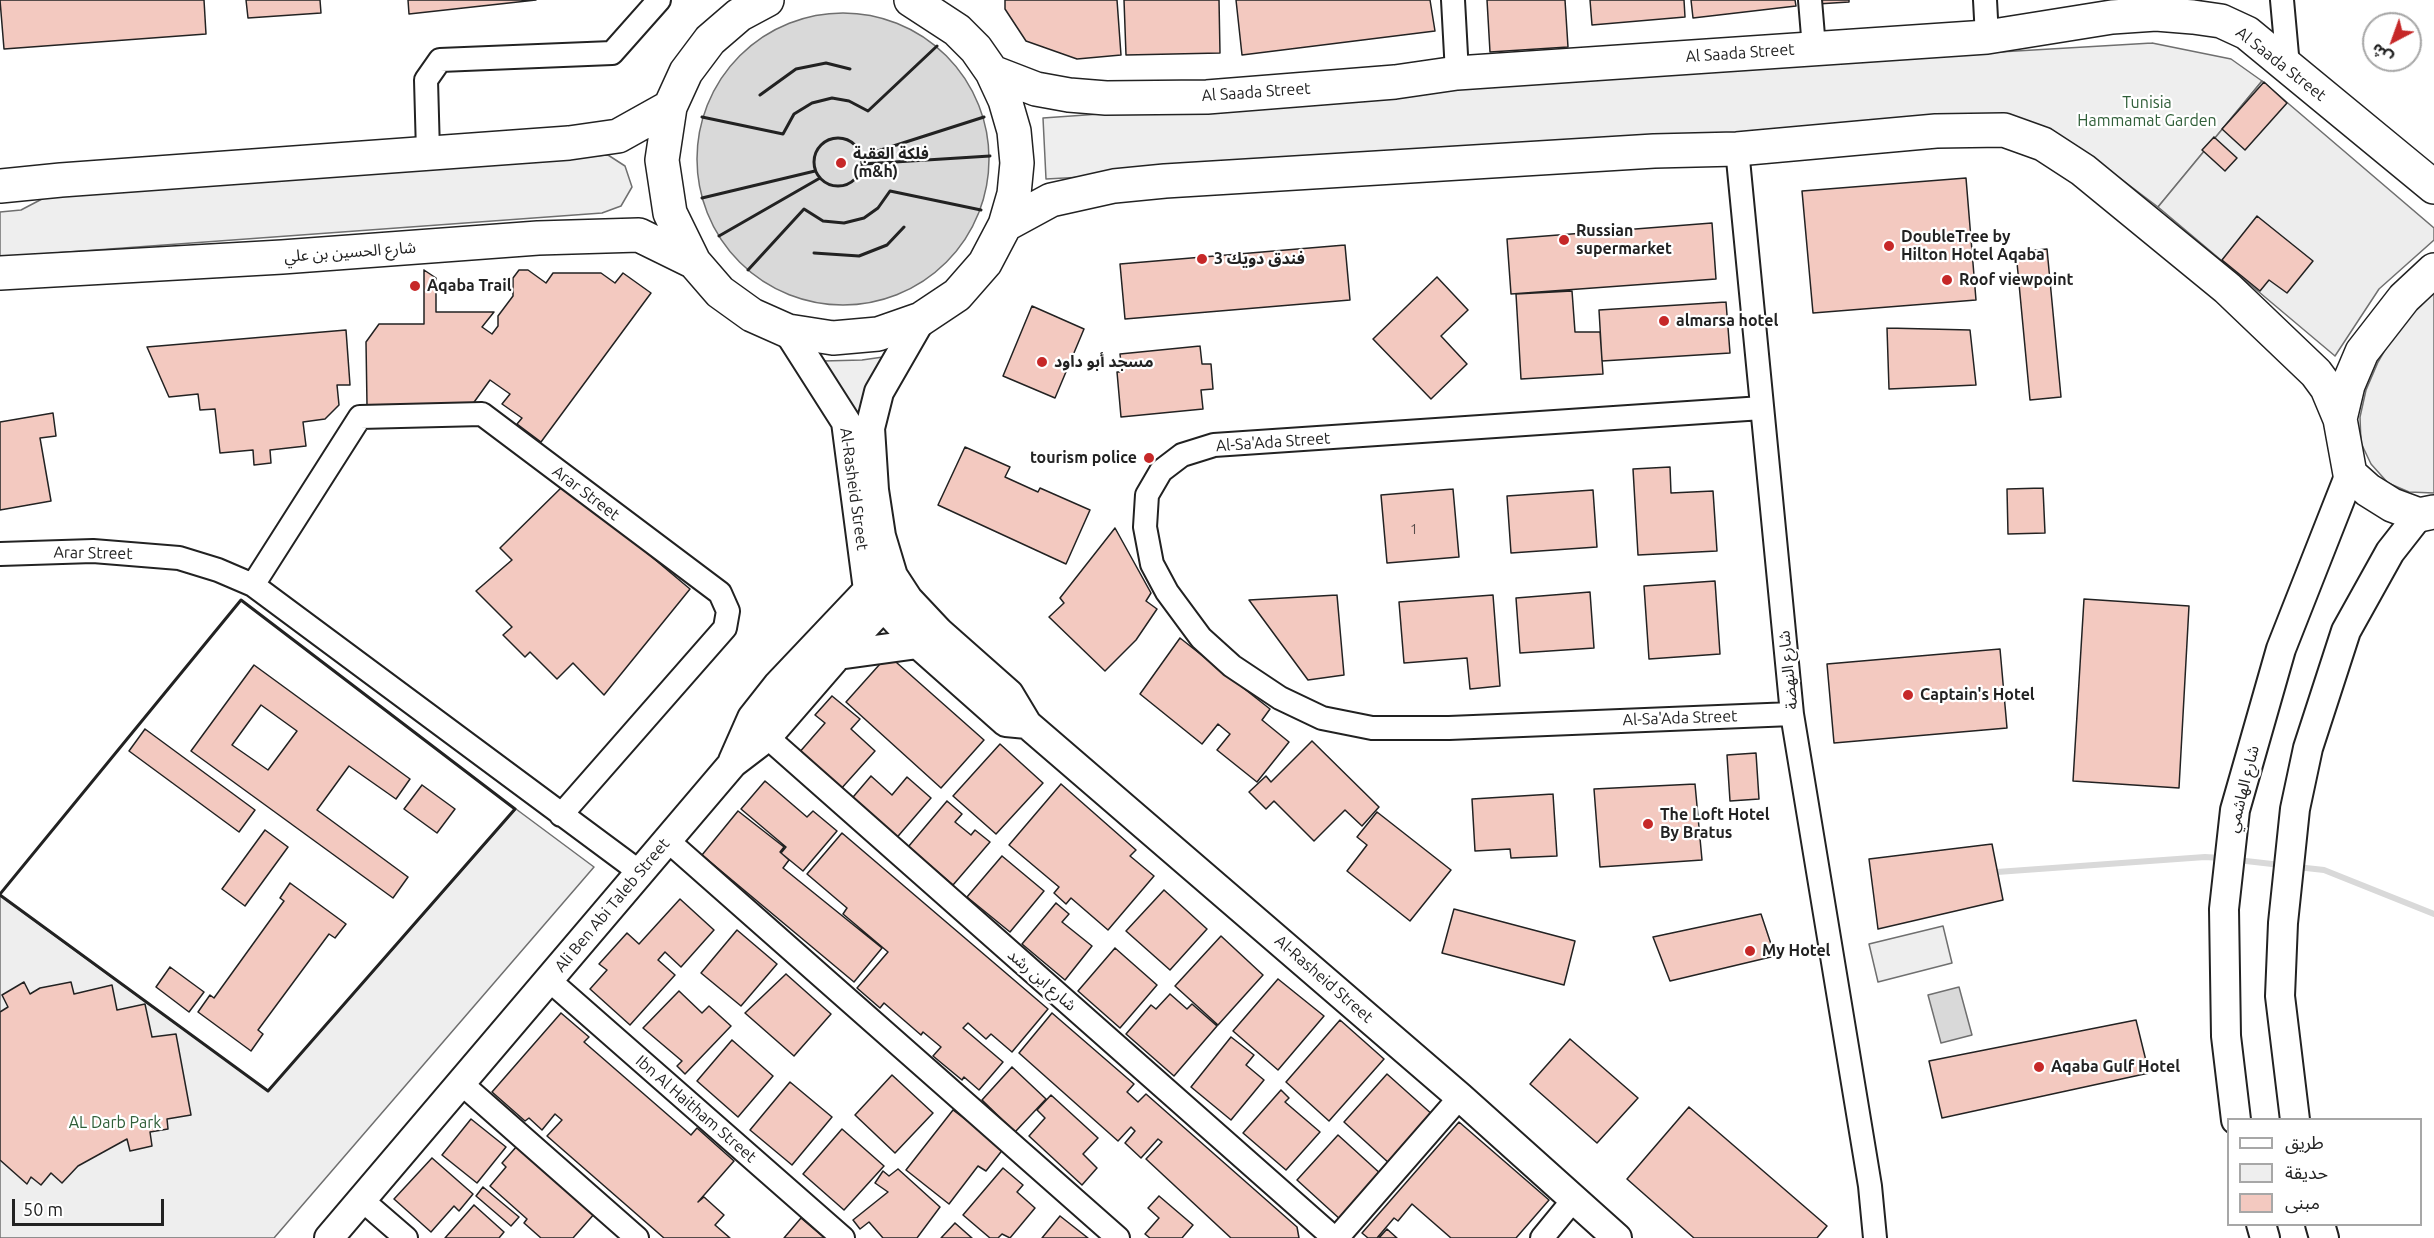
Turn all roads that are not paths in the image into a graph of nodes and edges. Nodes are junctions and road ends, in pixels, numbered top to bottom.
1 (658, 0) edge
2 (767, 0) edge
3 (910, 0) edge
4 (1453, 0) edge
5 (1810, 0) edge
6 (1985, 0) edge
7 (2282, 0) edge
8 (1987, 36) junction
9 (1814, 48) junction
10 (2288, 66) junction
11 (992, 72) junction
12 (1456, 73) junction
13 (670, 107) junction
14 (1737, 149) junction
15 (428, 152) junction
16 (9, 179) edge
17 (2434, 187) edge
18 (1005, 225) junction
19 (694, 262) junction
20 (2434, 270) edge
21 (0, 273) edge
22 (921, 319) junction
23 (789, 331) junction
24 (1762, 408) junction
25 (2340, 419) junction
26 (2350, 474) junction
27 (2427, 513) edge
28 (0, 554) edge
29 (893, 576) junction
30 (253, 585) junction
31 (875, 599) junction
32 (918, 644) junction
33 (838, 655) junction
34 (1792, 714) junction
35 (1027, 724) junction
36 (756, 736) junction
37 (561, 815) junction
38 (667, 840) junction
39 (641, 873) junction
40 (549, 980) junction
41 (462, 1084) junction
42 (1460, 1097) junction
43 (2236, 1118) edge
44 (2295, 1118) edge
45 (1870, 1186) junction
46 (1574, 1199) junction
47 (362, 1200) junction
48 (329, 1238) edge
49 (406, 1238) edge
50 (637, 1238) edge
51 (843, 1238) edge
52 (1118, 1238) edge
53 (1336, 1238) edge
54 (1542, 1238) edge
55 (1617, 1238) edge
56 (1875, 1238) edge
57 (1890, 1238) edge

1 - 15 street
2 - 13 highway
3 - 11 highway
4 - 12 street
5 - 9 street
6 - 8 street
7 - 10 street
8 - 9 highway, Al Saada Street
8 - 10 highway, Al Saada Street
9 - 12 highway, Al Saada Street
10 - 17 highway, Al Saada Street
11 - 12 highway, Al Saada Street
11 - 18 highway
13 - 15 highway
13 - 19 highway
14 - 18 highway
14 - 24 street, شارع النهضة
14 - 25 highway
15 - 16 highway
18 - 22 highway
19 - 21 highway, شارع الحسين بن علي
19 - 23 highway
20 - 25 highway
22 - 23 highway
22 - 29 main road, Al-Rasheid Street
23 - 31 main road, Al-Rasheid Street
24 - 34 street, شارع النهضة
24 - 34 street, Al-Sa'Ada Street
25 - 26 highway
26 - 27 highway
26 - 43 main road, شارع الهاشمي
27 - 44 main road
28 - 30 street, Arar Street
29 - 31 main road, Ali Ben Abi Taleb Street
29 - 35 main road, Al-Rasheid Street
30 - 37 street, Arar Street
30 - 37 street, Arar Street
31 - 32 main road, Al-Rasheid Street
31 - 33 main road, Ali Ben Abi Taleb Street
31 - 36 main road
32 - 33 main road
32 - 35 main road, Al-Rasheid Street
33 - 36 main road, Ali Ben Abi Taleb Street
34 - 45 street, شارع النهضة
35 - 42 main road, Al-Rasheid Street
36 - 38 main road, Ali Ben Abi Taleb Street
36 - 53 street, شارع ابن رشد
37 - 39 street, Arar Street
38 - 39 main road, Ali Ben Abi Taleb Street
38 - 52 street
39 - 40 main road, Ali Ben Abi Taleb Street
40 - 41 main road, Ali Ben Abi Taleb Street
40 - 51 street, Ibn Al Haitham Street
41 - 47 main road, Ali Ben Abi Taleb Street
41 - 50 street
42 - 46 main road, Al-Rasheid Street
42 - 53 street
45 - 56 street, شارع النهضة
45 - 57 street, شارع النهضة
46 - 54 street
46 - 55 main road, Al-Rasheid Street
47 - 48 main road, Ali Ben Abi Taleb Street
47 - 49 street

